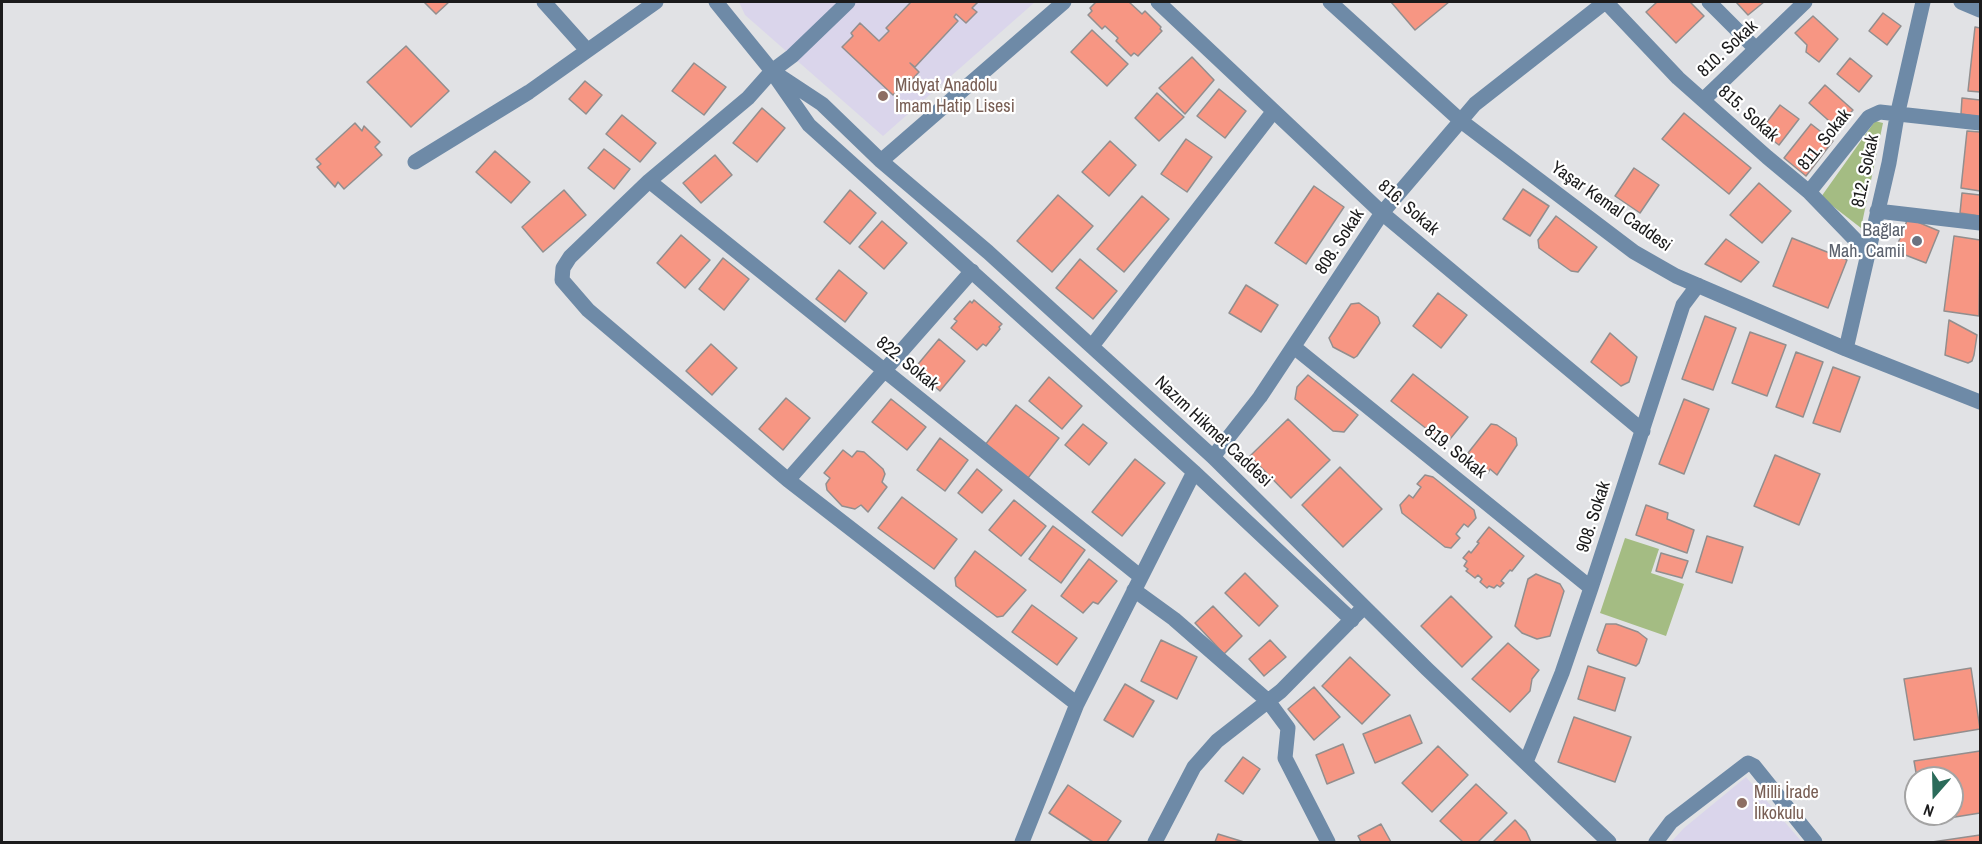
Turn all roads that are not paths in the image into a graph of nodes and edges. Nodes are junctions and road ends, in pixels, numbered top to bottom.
1 (544, 2) edge
2 (656, 2) edge
3 (716, 2) edge
4 (848, 2) edge
5 (1064, 2) edge
6 (1158, 2) edge
7 (1606, 2) edge
8 (1710, 2) edge
9 (1805, 2) edge
10 (1923, 2) edge
11 (1962, 2) edge
12 (1339, 4) edge
13 (1980, 10) edge
14 (587, 50) junction
15 (1756, 50) junction
16 (772, 71) junction
17 (1702, 100) junction
18 (1272, 112) junction
19 (1897, 116) junction
20 (1461, 121) junction
21 (1980, 123) edge
22 (880, 161) junction
23 (415, 162) dead end
24 (649, 180) junction
25 (1809, 192) junction
26 (1877, 211) junction
27 (1382, 213) junction
28 (1980, 223) edge
29 (1867, 252) junction
30 (972, 271) junction
31 (1698, 285) junction
32 (1092, 346) junction
33 (1294, 347) junction
34 (1846, 349) junction
35 (885, 371) junction
36 (1980, 402) edge
37 (1643, 431) junction
38 (1213, 457) junction
39 (1194, 471) junction
40 (788, 480) junction
41 (1138, 584) junction
42 (1592, 588) junction
43 (1365, 605) junction
44 (1352, 620) junction
45 (1268, 701) junction
46 (1077, 704) junction
47 (1526, 762) junction
48 (1022, 843) edge
49 (1155, 843) edge
50 (1328, 843) edge
51 (1609, 843) edge
52 (1656, 843) edge
53 (1815, 843) edge

1 - 14 street
2 - 14 street
3 - 16 street, Nazım Hikmet Caddesi
4 - 16 street
5 - 22 street
6 - 18 street, 816. Sokak
7 - 17 street, 815. Sokak
7 - 20 street, 808. Sokak
8 - 15 street
9 - 15 street, 810. Sokak
10 - 19 street, 812. Sokak
11 - 13 street
12 - 20 street, Yaşar Kemal Caddesi
14 - 23 street
15 - 17 street, 810. Sokak
16 - 22 street, Nazım Hikmet Caddesi
16 - 24 street
16 - 30 street, Nazım Hikmet Caddesi
17 - 25 street, 815. Sokak
18 - 27 street, 816. Sokak
18 - 32 street
19 - 21 street, 811. Sokak
19 - 25 street, 811. Sokak
19 - 26 street, 812. Sokak
20 - 27 street, 808. Sokak
20 - 31 street, Yaşar Kemal Caddesi
22 - 32 street, Nazım Hikmet Caddesi
24 - 35 street, 822. Sokak
24 - 40 street
25 - 29 street, 815. Sokak
26 - 28 street
26 - 29 street, 812. Sokak
27 - 33 street, 808. Sokak
27 - 37 street, 816. Sokak
29 - 34 street, 812. Sokak
30 - 35 street
30 - 39 street, Nazım Hikmet Caddesi
31 - 34 street, Yaşar Kemal Caddesi
31 - 37 street, 908. Sokak
32 - 38 street, Nazım Hikmet Caddesi
33 - 38 street, 808. Sokak
33 - 42 street, 819. Sokak
34 - 36 street, Yaşar Kemal Caddesi
35 - 40 street
35 - 41 street, 822. Sokak
37 - 42 street, 908. Sokak
38 - 43 street, Nazım Hikmet Caddesi
39 - 41 street
39 - 44 street, Nazım Hikmet Caddesi
40 - 46 street
41 - 45 street, 822. Sokak
41 - 46 street
42 - 47 street, 908. Sokak
43 - 44 street
43 - 47 street, Nazım Hikmet Caddesi
44 - 45 street
45 - 49 street
45 - 50 street, 822. Sokak
46 - 48 street
47 - 51 street, Nazım Hikmet Caddesi
52 - 53 street

